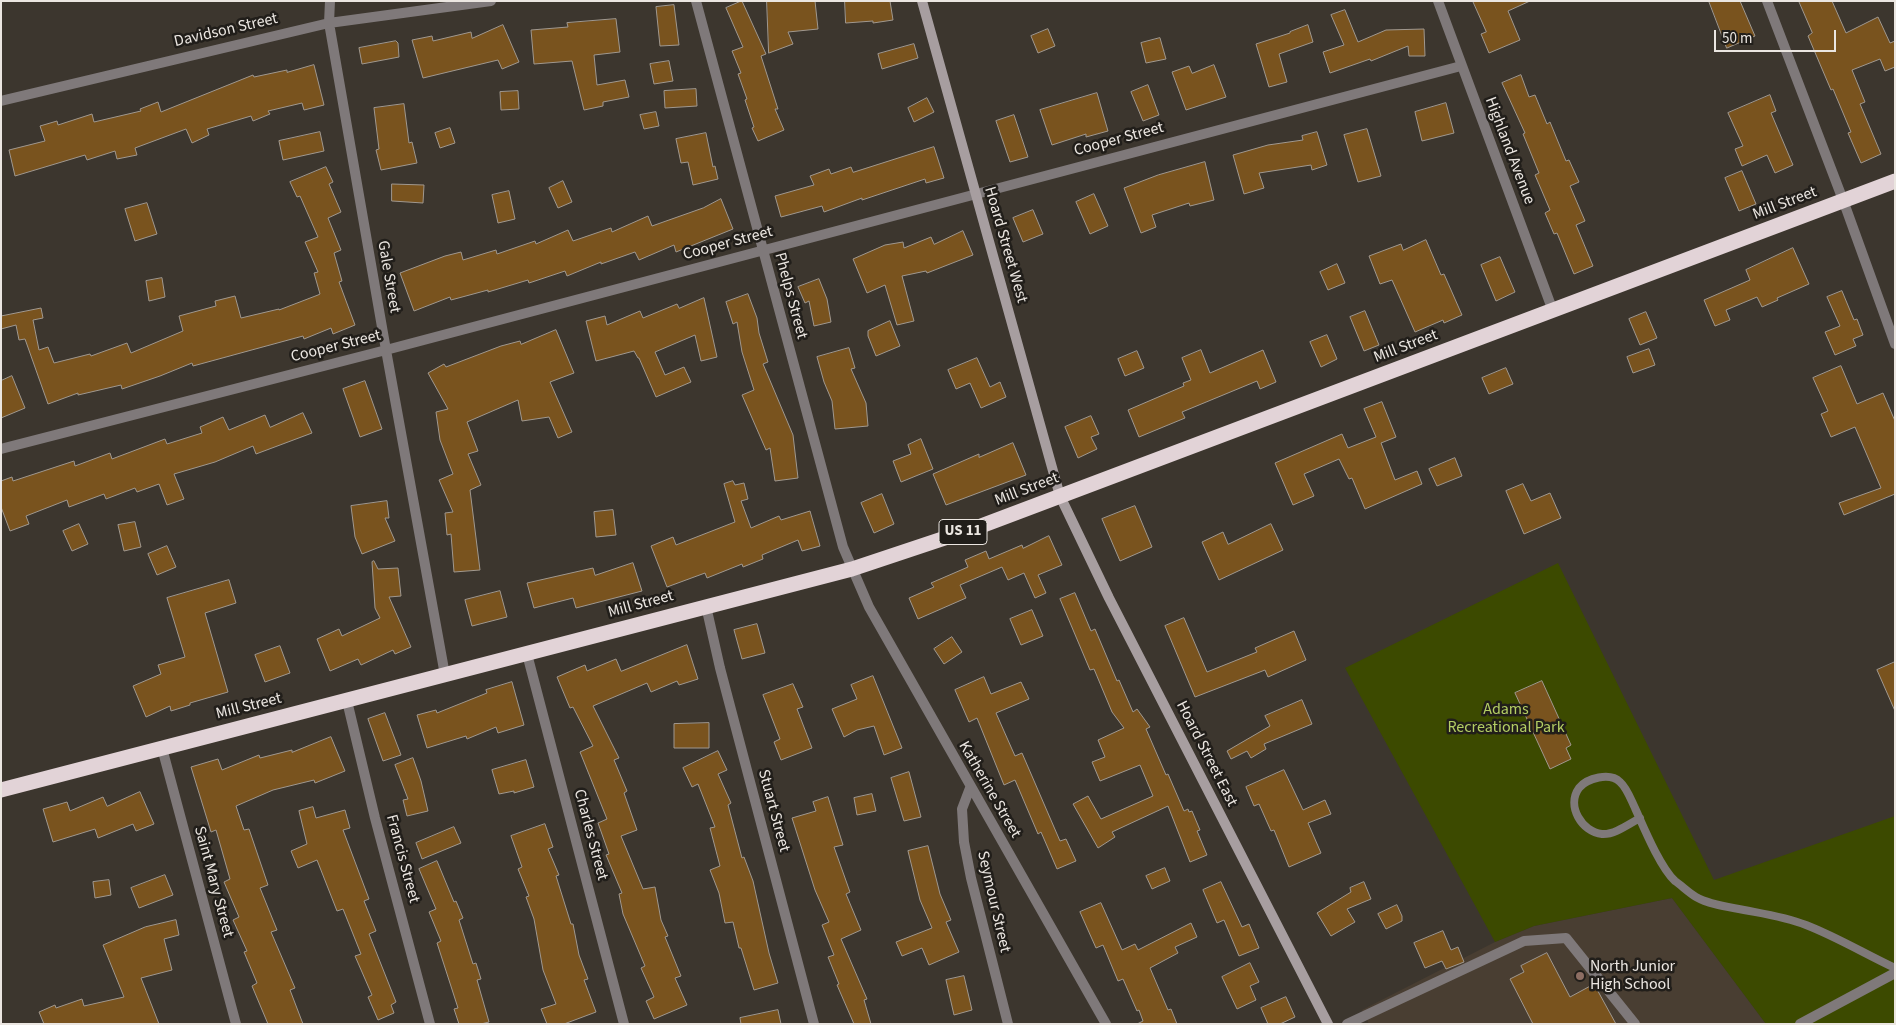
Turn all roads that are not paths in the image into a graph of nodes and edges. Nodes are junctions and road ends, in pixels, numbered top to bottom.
1 (330, 1) edge
2 (491, 1) edge
3 (696, 1) edge
4 (922, 1) edge
5 (1438, 1) edge
6 (1767, 1) edge
7 (329, 23) junction
8 (1461, 66) junction
9 (1, 101) edge
10 (1895, 181) edge
11 (976, 195) junction
12 (1843, 200) junction
13 (762, 250) junction
14 (1553, 311) junction
15 (1895, 344) edge
16 (386, 350) junction
17 (1, 450) edge
18 (1060, 496) junction
19 (852, 569) junction
20 (706, 606) junction
21 (527, 654) junction
22 (445, 675) junction
23 (346, 701) junction
24 (162, 748) junction
25 (970, 788) junction
26 (1, 790) edge
27 (1640, 818) junction
28 (1895, 968) edge
29 (1895, 973) edge
30 (236, 1024) edge
31 (430, 1024) edge
32 (624, 1024) edge
33 (814, 1024) edge
34 (1008, 1024) edge
35 (1106, 1024) edge
36 (1328, 1024) edge
37 (1347, 1024) edge
38 (1635, 1024) edge
39 (1800, 1024) edge

1 - 7 street, Gale Street
2 - 7 street, Davidson Street
3 - 13 street, Phelps Street
4 - 11 street, Hoard Street West
5 - 8 street, Highland Avenue
6 - 12 street
7 - 9 street, Davidson Street
7 - 16 street, Gale Street
8 - 11 street, Cooper Street
8 - 14 street, Highland Avenue
10 - 12 highway, Mill Street / US 11
11 - 13 street, Cooper Street
11 - 18 street, Hoard Street West
12 - 14 highway, Mill Street / US 11
12 - 15 street
13 - 16 street, Cooper Street
13 - 19 street, Phelps Street
14 - 18 highway, Mill Street / US 11
16 - 17 street, Cooper Street
16 - 22 street, Gale Street
18 - 19 highway, Mill Street / US 11
18 - 36 street, Hoard Street East
19 - 20 highway, Mill Street / US 11
19 - 25 street, Katherine Street
20 - 21 highway, Mill Street / US 11
20 - 33 street, Stuart Street
21 - 22 highway, Mill Street / US 11
21 - 32 street, Charles Street
22 - 23 highway, Mill Street / US 11
23 - 24 highway, Mill Street / US 11
23 - 31 street, Francis Street
24 - 26 highway, Mill Street / US 11
24 - 30 street, Saint Mary Street
25 - 34 street, Seymour Street
25 - 35 street, Katherine Street
27 - 27 lane
27 - 28 lane
29 - 39 street
37 - 38 street

